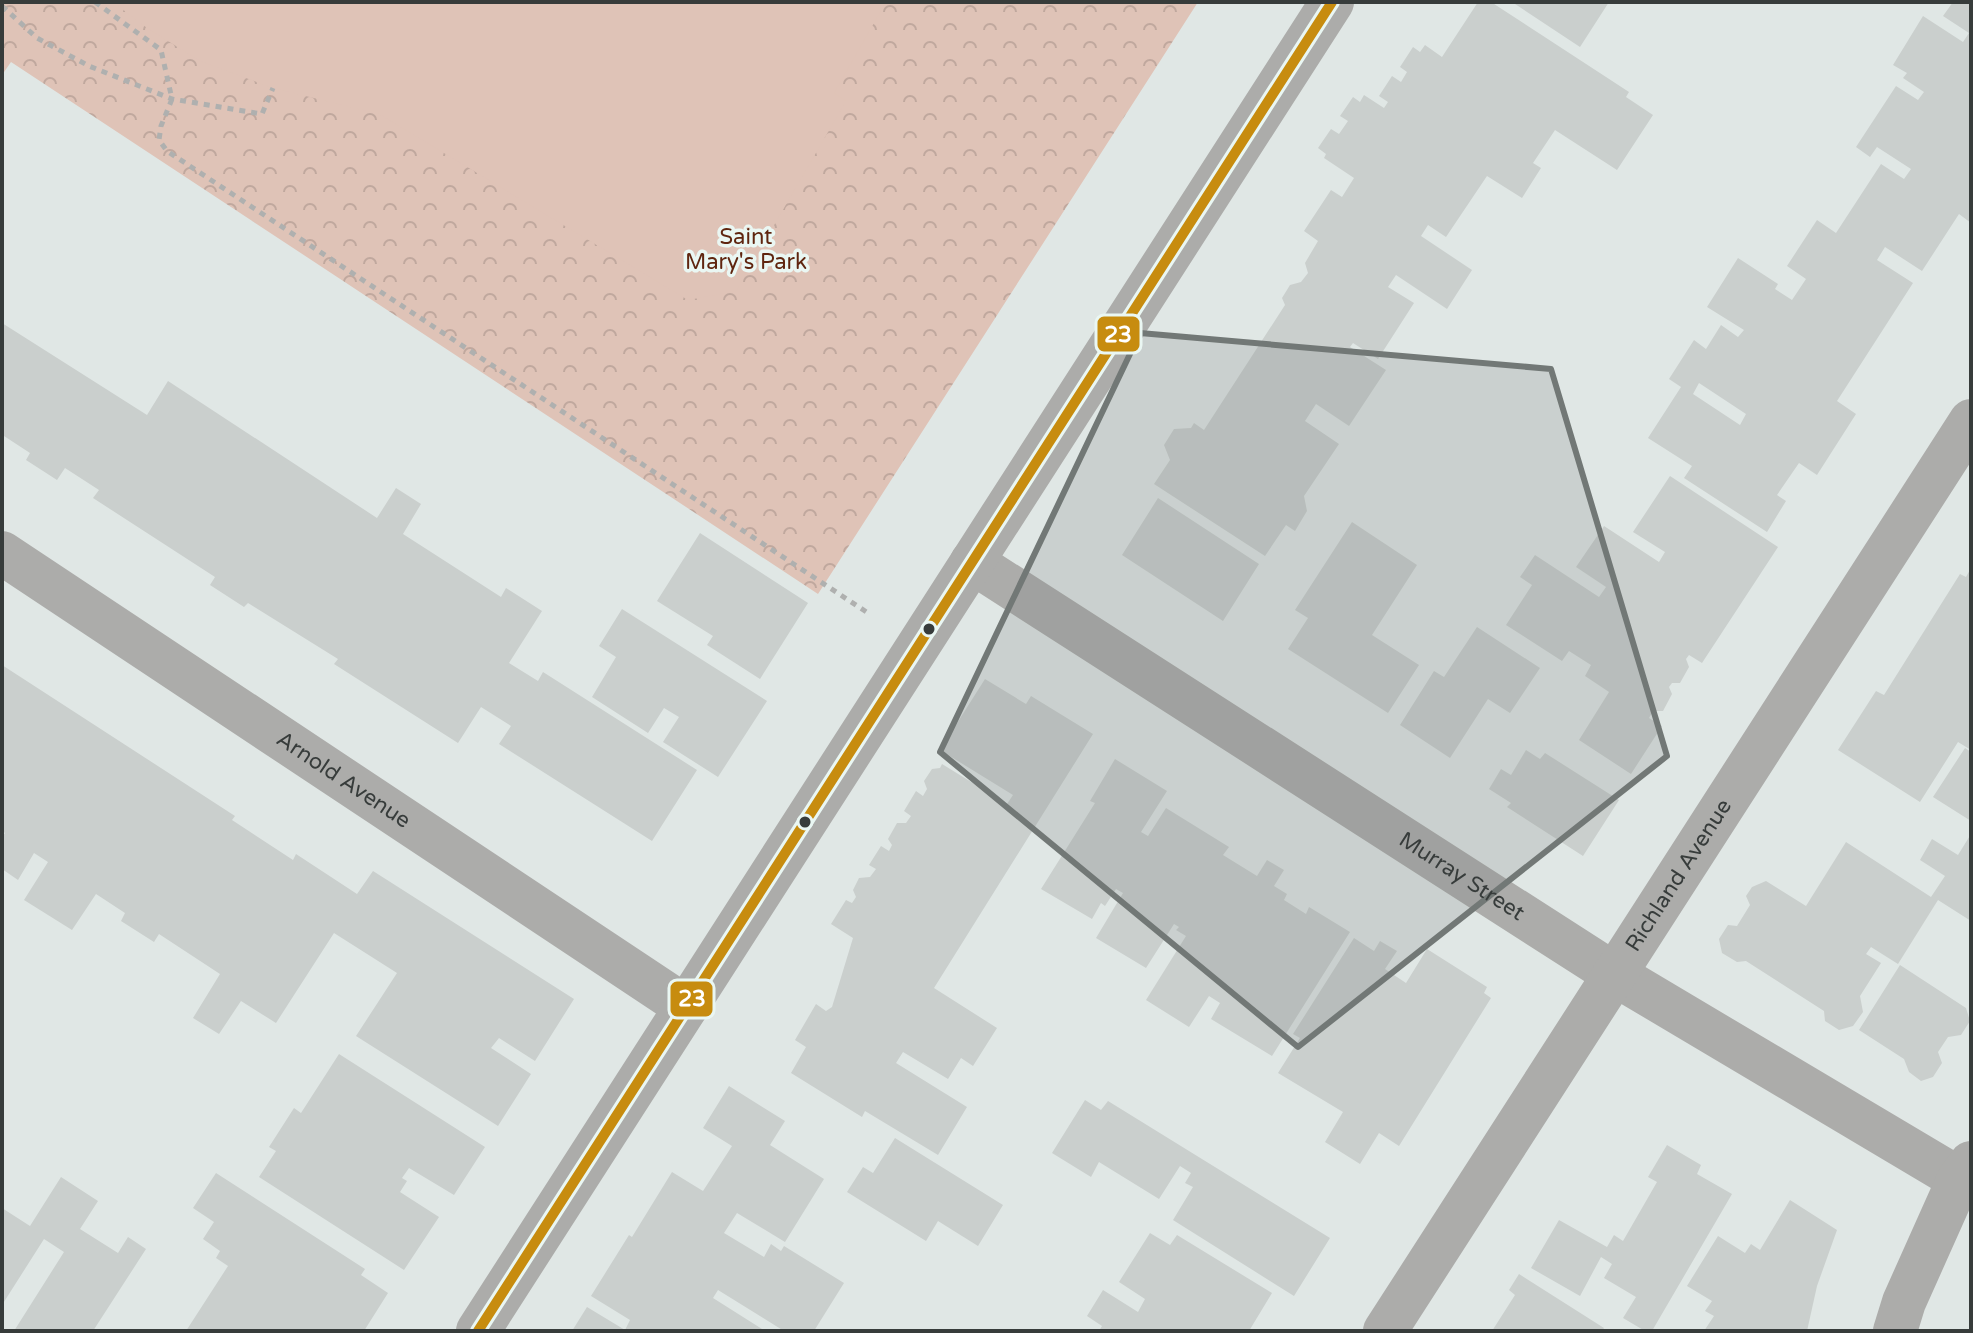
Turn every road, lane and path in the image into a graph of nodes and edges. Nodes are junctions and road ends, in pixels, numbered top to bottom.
1 (95, 2) edge
2 (1332, 2) edge
3 (2, 6) edge
4 (273, 88) dead end
5 (172, 99) junction
6 (1971, 421) edge
7 (2, 553) edge
8 (972, 562) junction
9 (918, 646) junction
10 (1614, 974) junction
11 (686, 1007) junction
12 (1965, 1171) edge
13 (478, 1331) edge
14 (1385, 1331) edge
15 (1895, 1331) edge

1 - 5 path
2 - 8 street
3 - 5 path
4 - 5 path
5 - 9 path
6 - 10 street, Richland Avenue
7 - 11 street, Arnold Avenue
8 - 9 street
8 - 10 street, Murray Street
9 - 11 street
10 - 12 street, Murray Street
10 - 14 street, Richland Avenue
11 - 13 street
12 - 15 street

